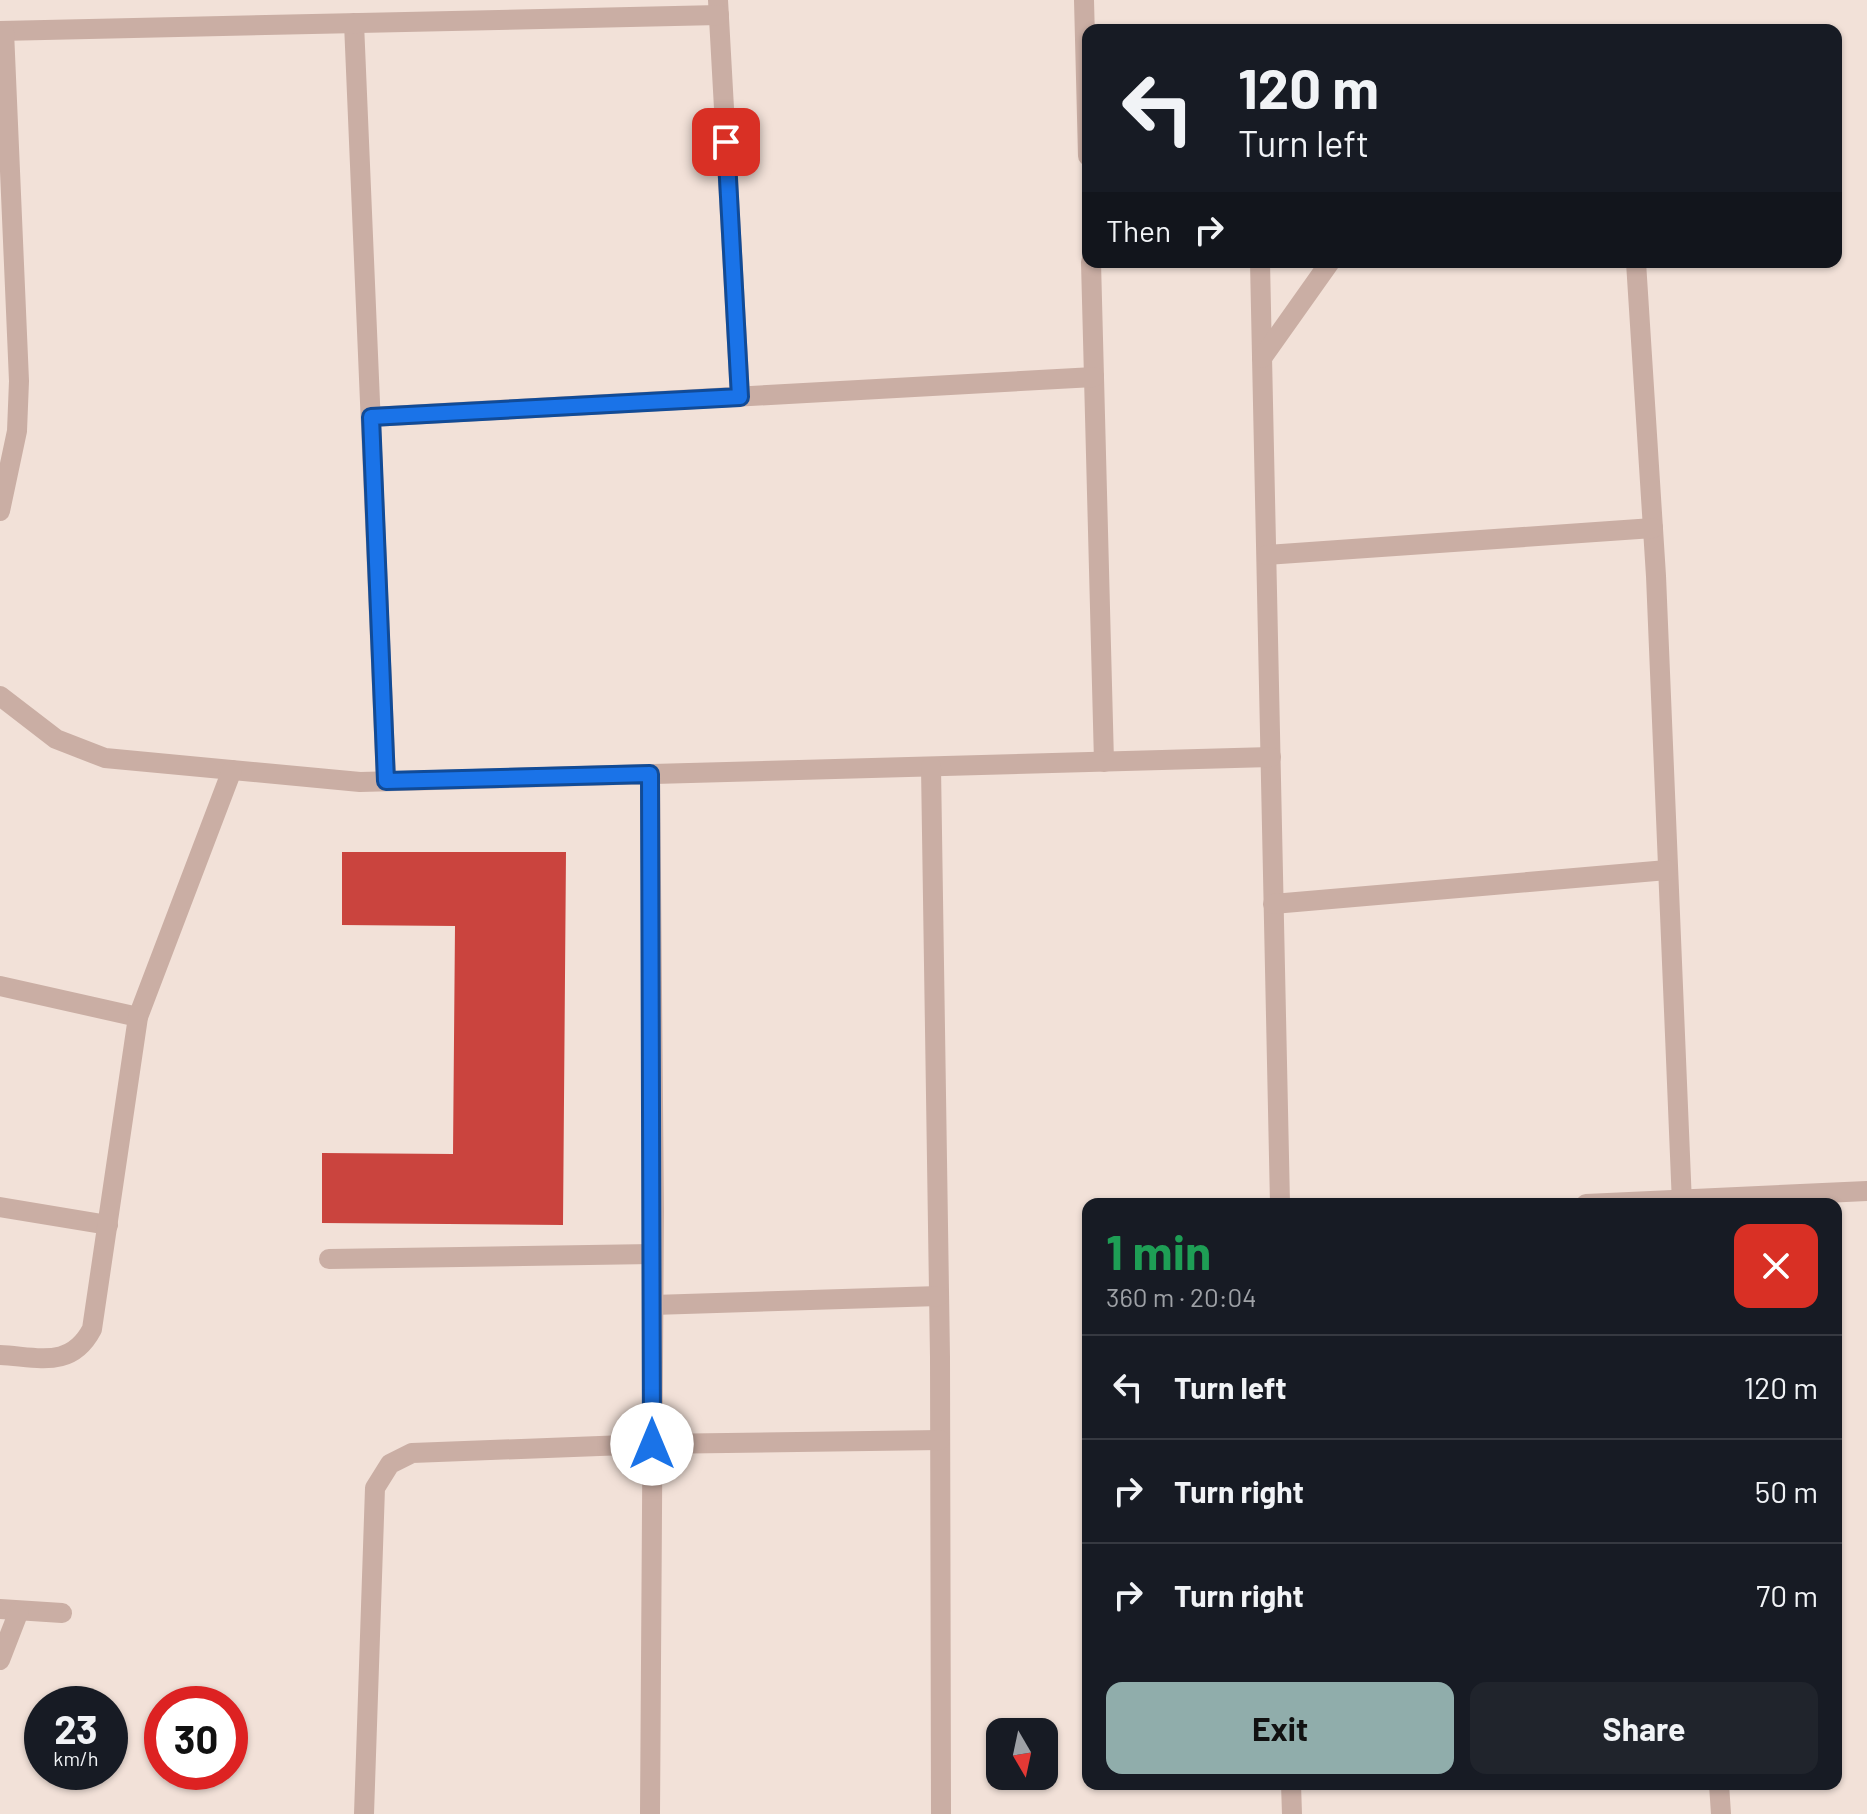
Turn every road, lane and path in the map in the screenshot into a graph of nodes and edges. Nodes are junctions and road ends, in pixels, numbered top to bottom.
1 (1084, 0) edge
2 (718, 8) edge
3 (354, 23) junction
4 (1085, 24) edge
5 (2, 31) edge
6 (1091, 268) edge
7 (1260, 268) edge
8 (1326, 268) edge
9 (1636, 268) edge
10 (1262, 358) junction
11 (1094, 377) junction
12 (740, 397) junction
13 (371, 417) junction
14 (0, 511) edge
15 (1653, 528) junction
16 (1267, 555) junction
17 (0, 696) edge
18 (1271, 757) junction
19 (1104, 762) junction
20 (931, 767) junction
21 (232, 770) junction
22 (650, 774) junction
23 (386, 781) junction
24 (1667, 870) junction
25 (1273, 904) junction
26 (0, 986) edge
27 (138, 1017) junction
28 (1867, 1191) edge
29 (1280, 1198) edge
30 (1682, 1198) edge
31 (1738, 1198) edge
32 (0, 1207) edge
33 (108, 1225) junction
34 (653, 1254) junction
35 (329, 1259) dead end
36 (939, 1296) junction
37 (653, 1305) junction
38 (0, 1355) edge
39 (940, 1440) junction
40 (652, 1444) junction
41 (10, 1610) edge
42 (62, 1613) dead end
43 (0, 1660) edge
44 (1291, 1790) edge
45 (1719, 1790) edge
46 (364, 1814) edge
47 (650, 1814) edge
48 (941, 1814) edge
49 (1292, 1814) edge
50 (1721, 1814) edge

1 - 4 street
2 - 3 street
2 - 12 street
3 - 5 street
3 - 13 street
5 - 14 street
6 - 11 street
7 - 10 street
8 - 10 street
9 - 15 street
10 - 16 street
11 - 12 street
11 - 19 street
12 - 13 street
13 - 23 street
15 - 16 street
15 - 24 street
16 - 18 street
17 - 21 street
18 - 19 street
18 - 25 street
19 - 20 street
20 - 22 street
20 - 36 street
21 - 23 street
21 - 27 street
22 - 23 street
22 - 34 street
24 - 25 street
24 - 30 street
25 - 29 street
26 - 27 street
27 - 33 street
28 - 31 street
32 - 33 street
33 - 38 street
34 - 35 street
34 - 37 street
36 - 37 street
36 - 39 street
37 - 40 street
39 - 40 street
39 - 48 street
40 - 46 street
40 - 47 street
41 - 42 street
41 - 43 street
44 - 49 street
45 - 50 street

